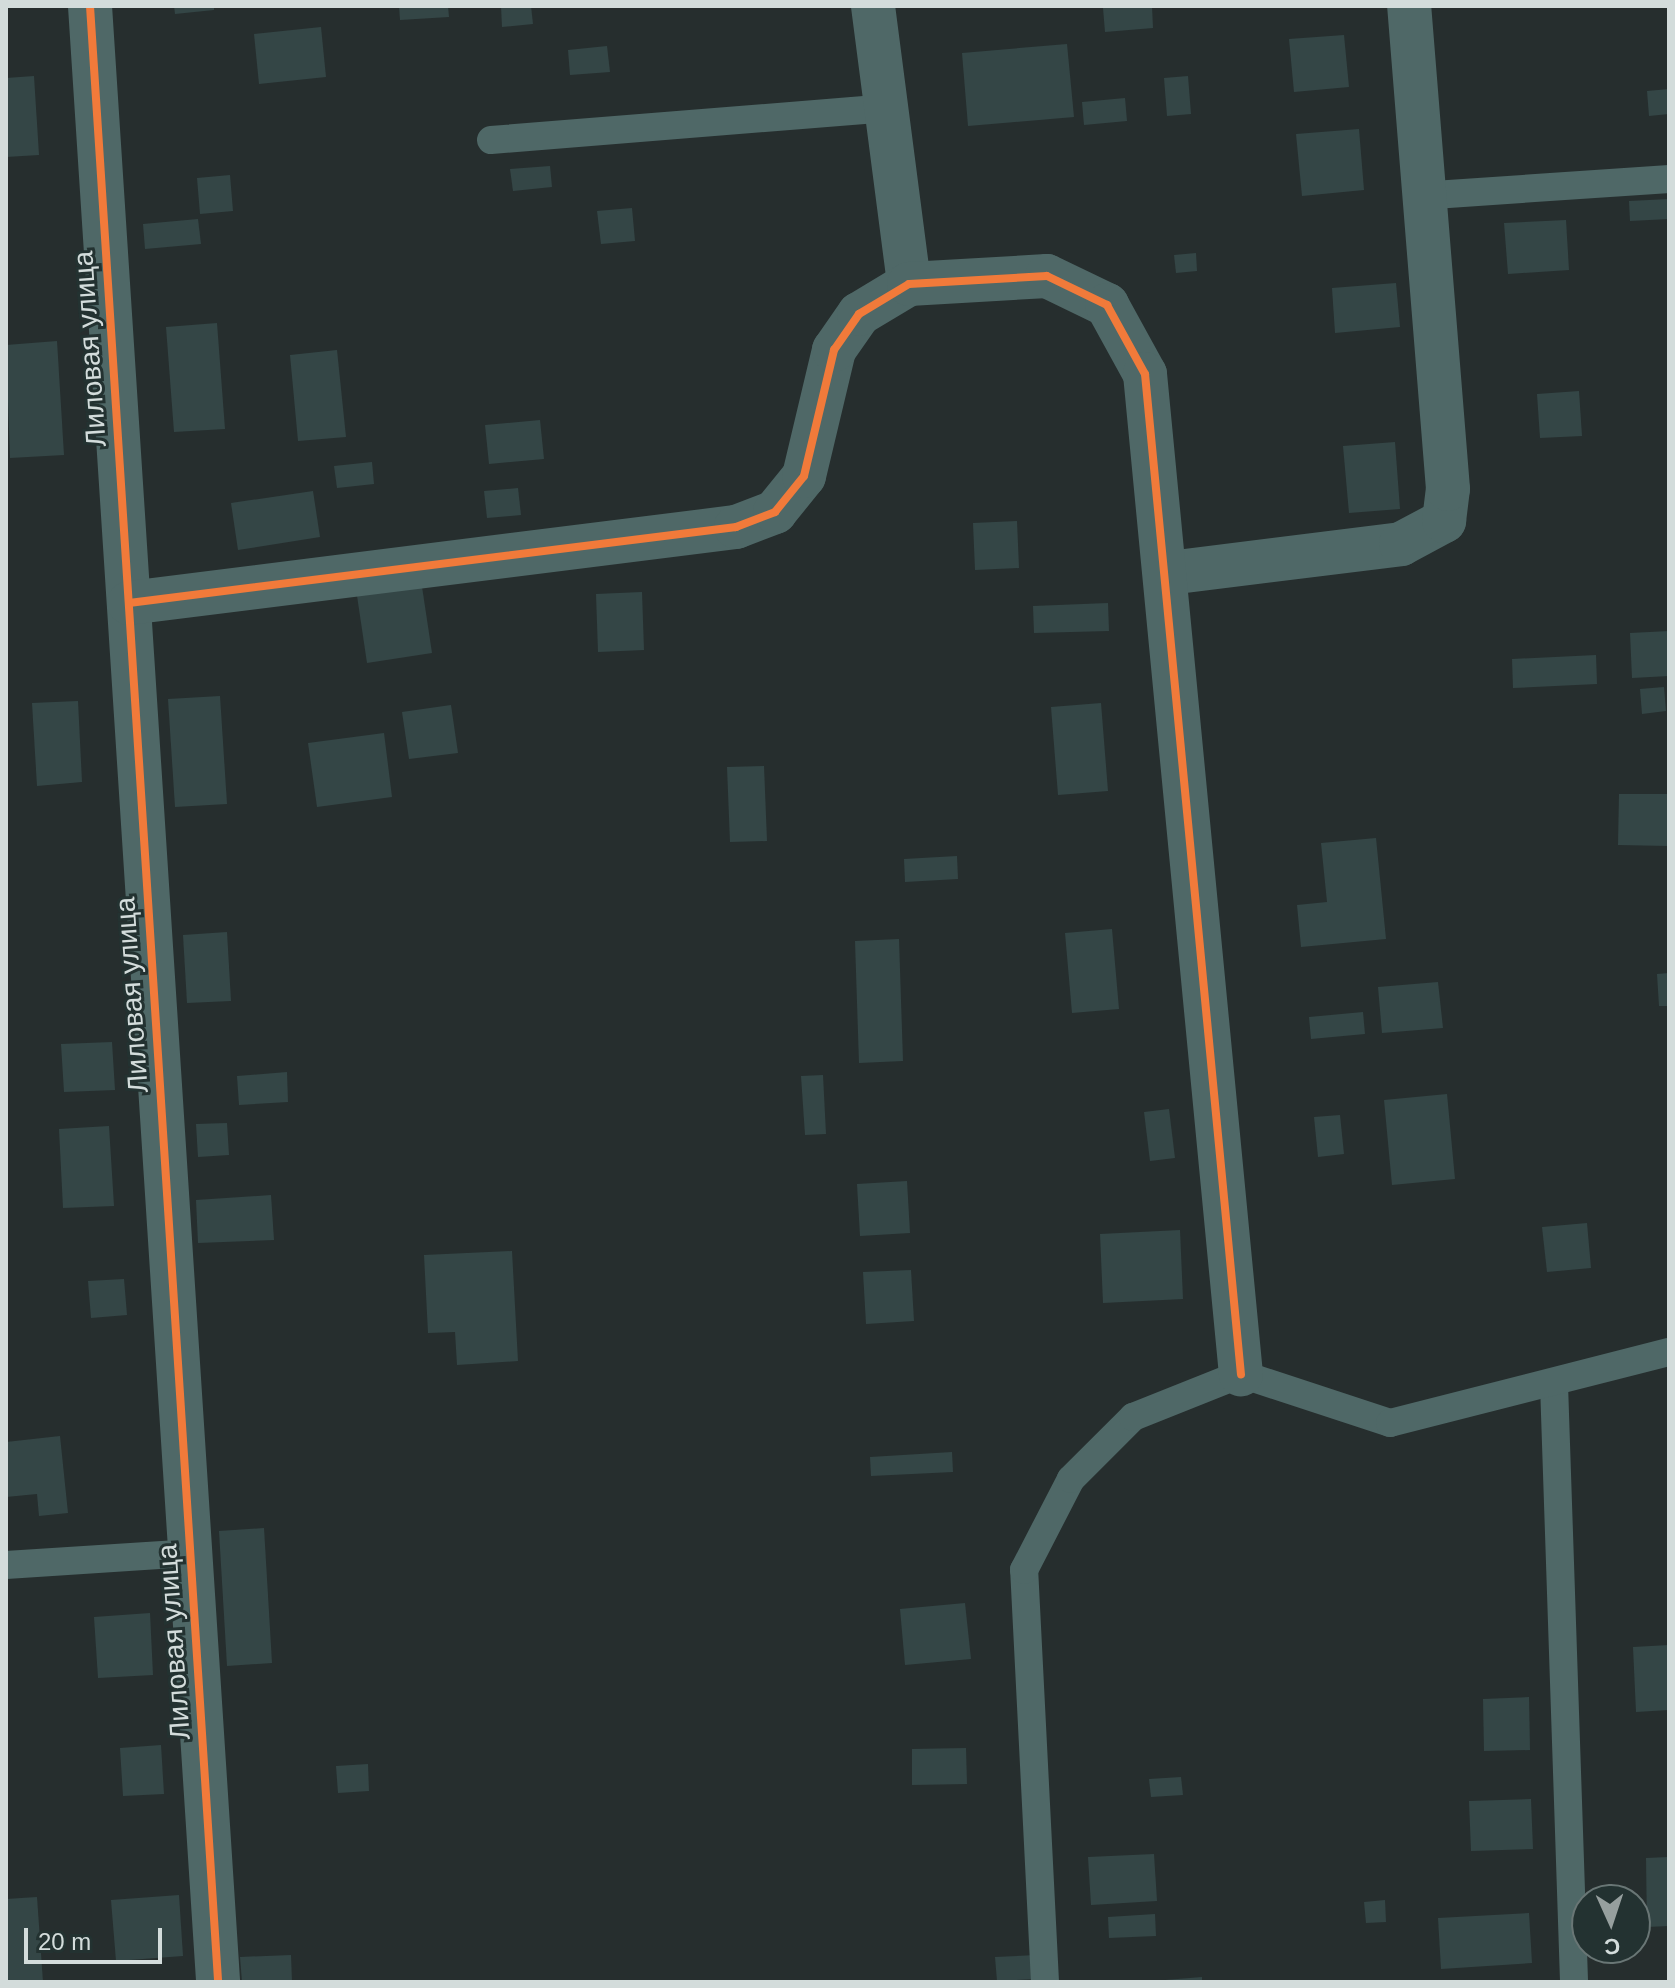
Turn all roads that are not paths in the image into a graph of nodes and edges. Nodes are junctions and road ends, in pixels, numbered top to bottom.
1 (90, 6) edge
2 (873, 6) edge
3 (1409, 6) edge
4 (886, 108) junction
5 (491, 140) dead end
6 (1669, 179) edge
7 (1419, 196) junction
8 (909, 284) junction
9 (1169, 573) junction
10 (129, 603) junction
11 (1669, 1352) edge
12 (1241, 1374) junction
13 (1554, 1384) junction
14 (190, 1553) junction
15 (6, 1565) edge
16 (218, 1982) edge
17 (1045, 1982) edge
18 (1574, 1982) edge

1 - 10 street, Лиловая улица
2 - 4 street
3 - 7 street
4 - 5 lane
4 - 8 street
6 - 7 lane
7 - 9 street
8 - 9 street
8 - 10 street
9 - 12 street
10 - 14 street, Лиловая улица
11 - 13 lane
12 - 13 lane
12 - 17 lane
13 - 18 lane
14 - 15 lane
14 - 16 street, Лиловая улица

